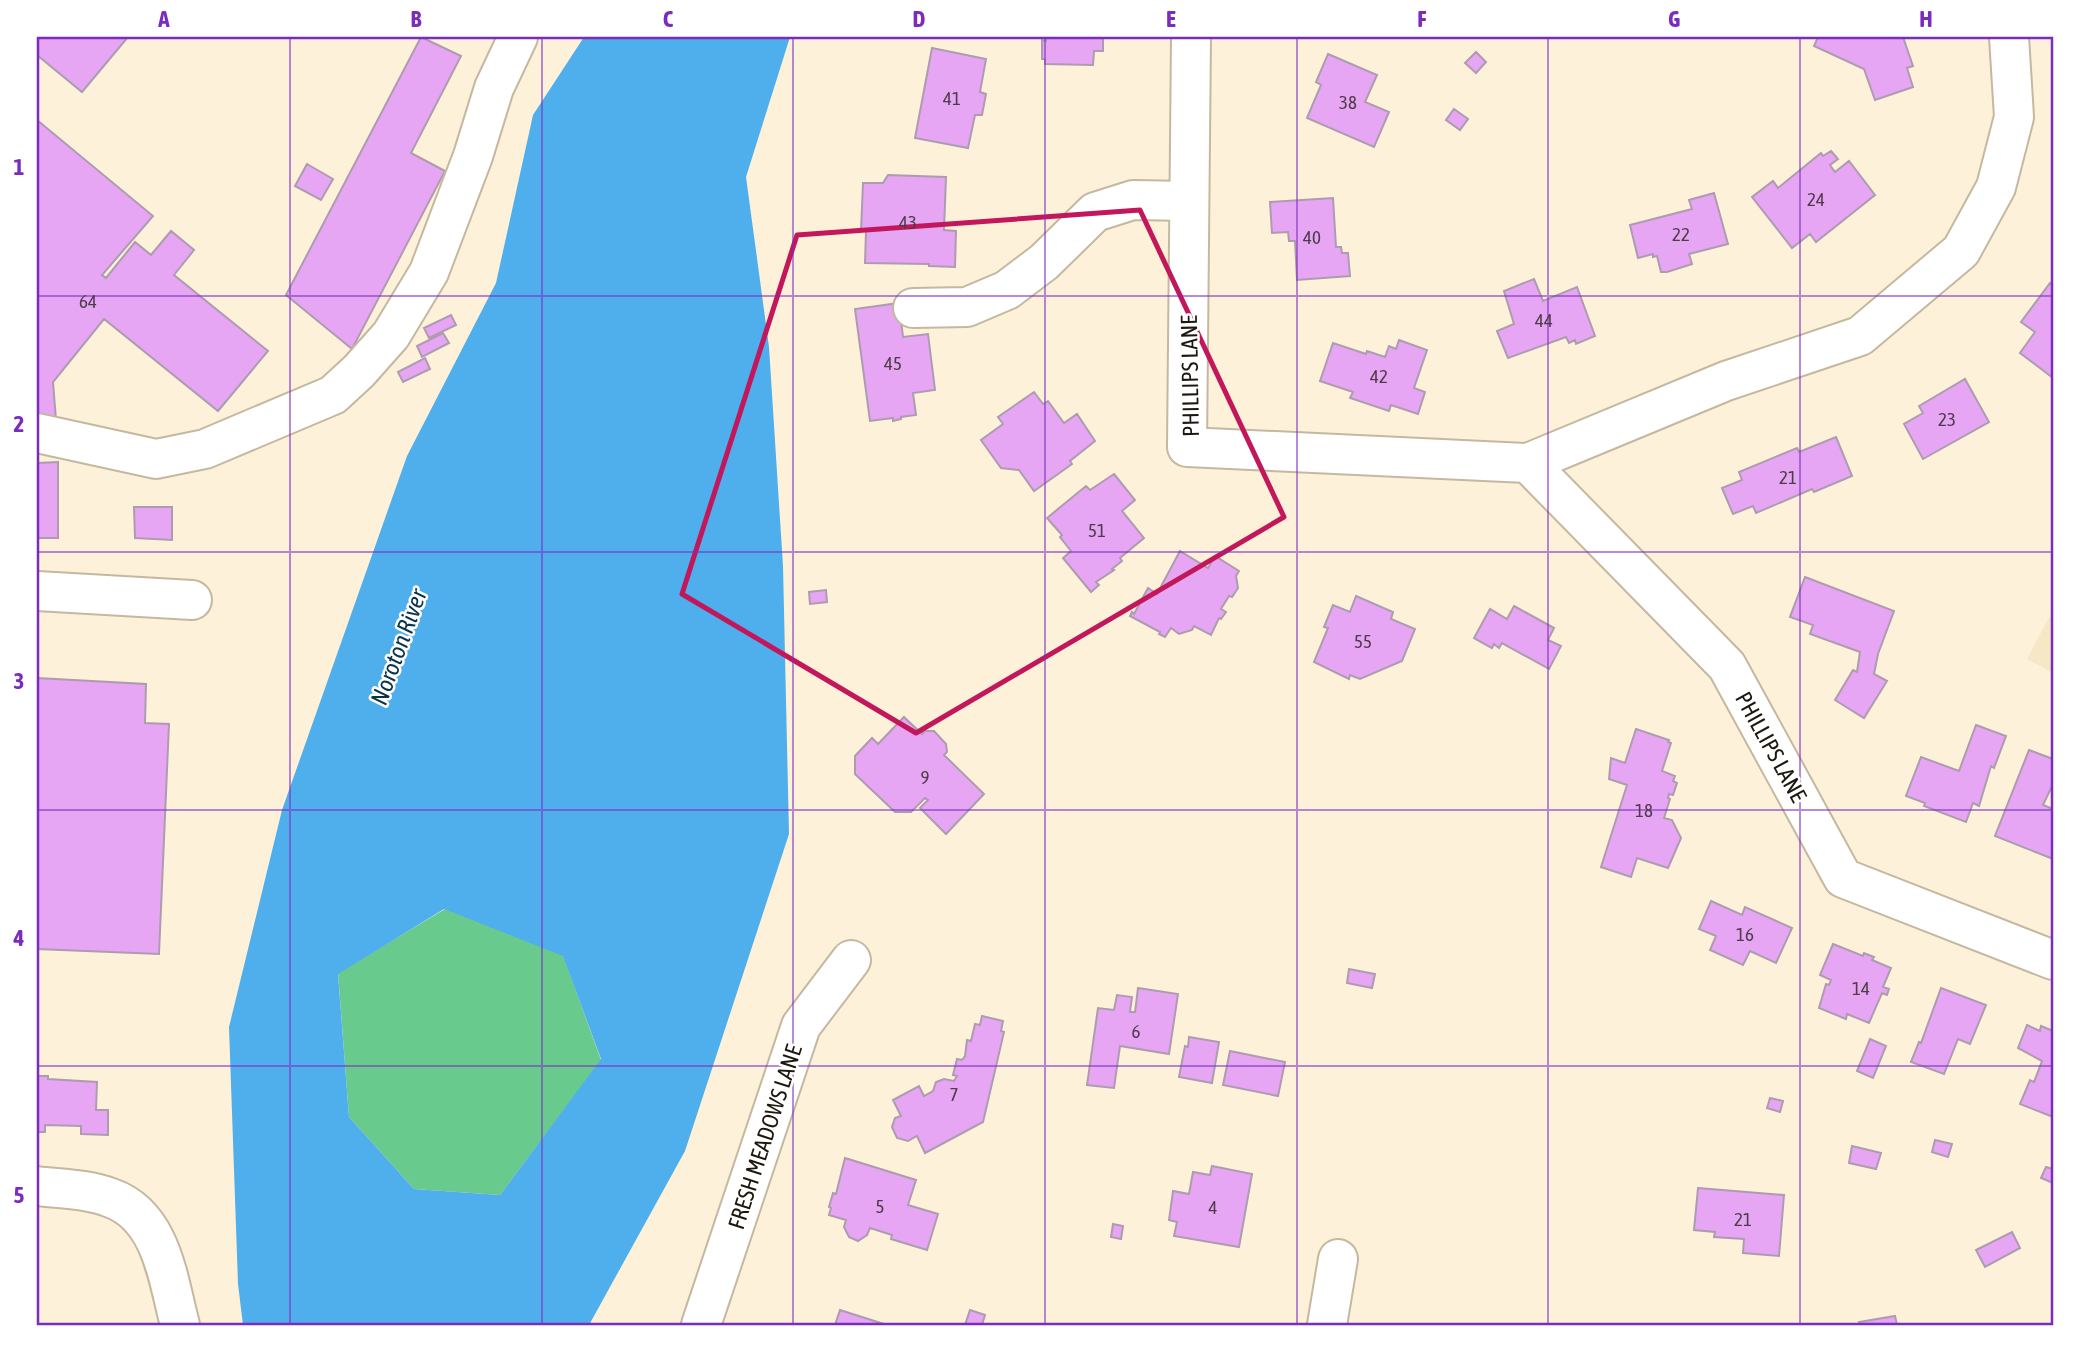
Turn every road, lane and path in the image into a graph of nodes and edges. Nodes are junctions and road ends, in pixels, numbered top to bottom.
1 (518, 37) edge
2 (2009, 37) edge
3 (1195, 42) edge
4 (1189, 201) junction
5 (913, 308) dead end
6 (37, 433) edge
7 (1528, 463) junction
8 (37, 591) edge
9 (192, 600) dead end
10 (851, 960) dead end
11 (2053, 960) edge
12 (37, 1186) edge
13 (1338, 1259) dead end
14 (180, 1325) edge
15 (701, 1325) edge
16 (1327, 1325) edge

1 - 6 street
2 - 7 street, PHILLIPS LANE
3 - 4 street, PHILLIPS LANE
4 - 5 street
4 - 7 street, PHILLIPS LANE
7 - 11 street, PHILLIPS LANE
8 - 9 street
10 - 15 street, FRESH MEADOWS LANE
12 - 14 street
13 - 16 street

